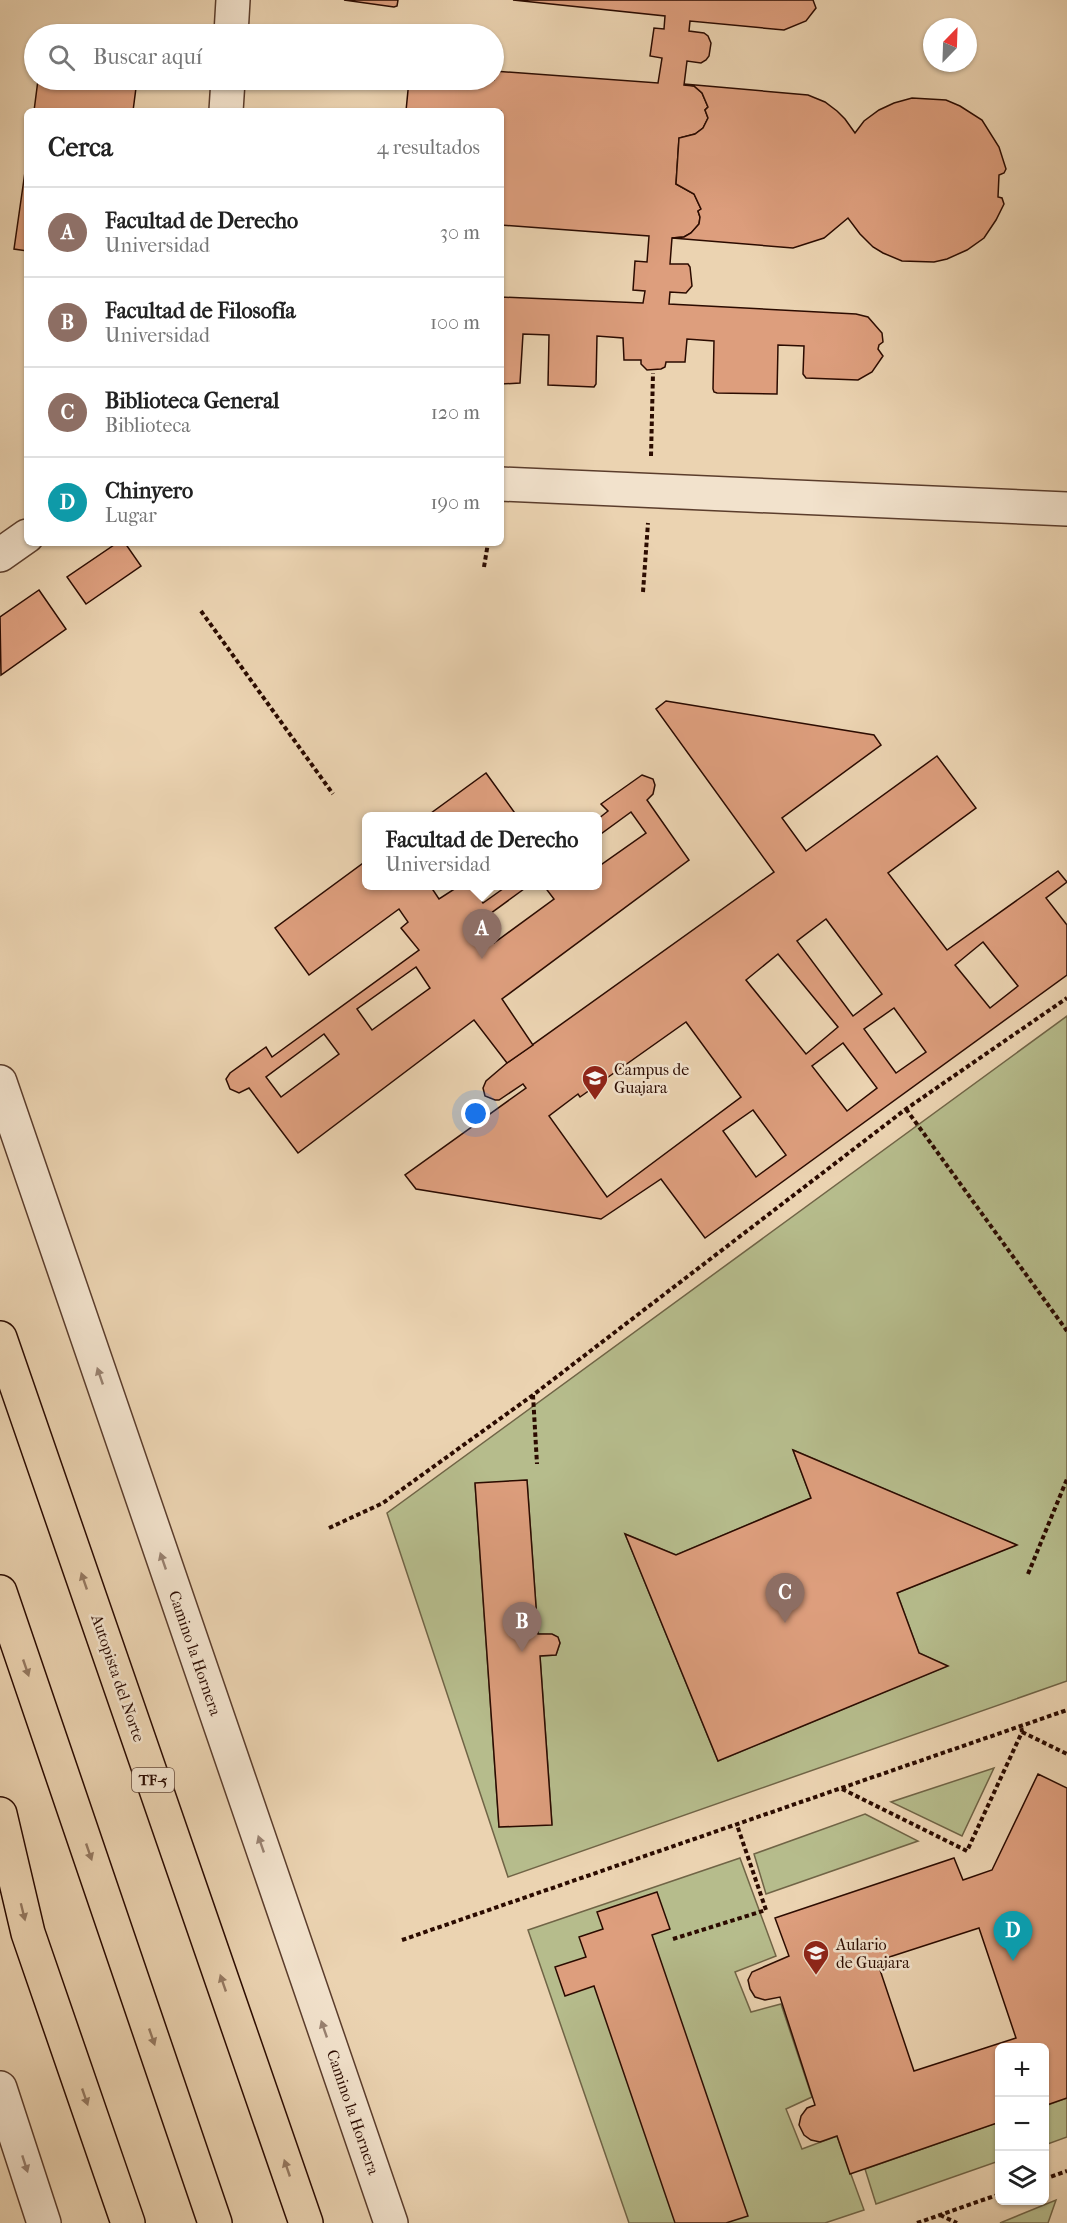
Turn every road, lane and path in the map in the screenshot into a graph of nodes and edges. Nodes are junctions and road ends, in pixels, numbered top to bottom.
1 (233, 0) edge
2 (232, 24) edge
3 (227, 90) edge
4 (226, 108) edge
5 (653, 373) dead end
6 (650, 460) dead end
7 (504, 484) edge
8 (1067, 509) edge
9 (24, 538) edge
10 (647, 545) dead end
11 (488, 546) edge
12 (0, 555) edge
13 (484, 567) dead end
14 (643, 592) dead end
15 (201, 611) dead end
16 (333, 794) dead end
17 (1067, 998) edge
18 (0, 1082) edge
19 (906, 1108) junction
20 (1067, 1331) edge
21 (0, 1338) edge
22 (533, 1395) junction
23 (537, 1464) dead end
24 (1067, 1479) edge
25 (329, 1528) dead end
26 (1028, 1574) dead end
27 (0, 1592) edge
28 (1067, 1710) edge
29 (1021, 1726) junction
30 (1023, 1732) junction
31 (1067, 1754) edge
32 (842, 1789) junction
33 (0, 1814) edge
34 (738, 1825) junction
35 (673, 1939) dead end
36 (402, 1940) dead end
37 (0, 2088) edge
38 (1067, 2171) edge
39 (1049, 2176) edge
40 (995, 2195) edge
41 (940, 2215) junction
42 (44, 2223) edge
43 (128, 2223) edge
44 (215, 2223) edge
45 (306, 2223) edge
46 (391, 2223) edge
47 (917, 2223) edge
48 (957, 2223) edge

1 - 2 street
3 - 4 street
5 - 6 path
7 - 8 street
9 - 12 street
10 - 14 path
11 - 13 path
15 - 16 path
17 - 19 path
46 -> 18 street, Camino la Hornera
19 - 20 path
19 - 22 path
45 -> 21 highway, Autopista del Norte / TF-5
22 - 23 path
22 - 25 path
24 - 26 path
27 -> 44 highway
28 - 29 path
29 - 30 path
29 - 32 path
30 - 31 path
30 - 32 path
32 - 34 path
33 -> 43 highway
34 - 35 path
34 - 36 path
37 -> 42 street
38 - 39 path
40 - 41 path
41 - 47 path
41 - 48 path

